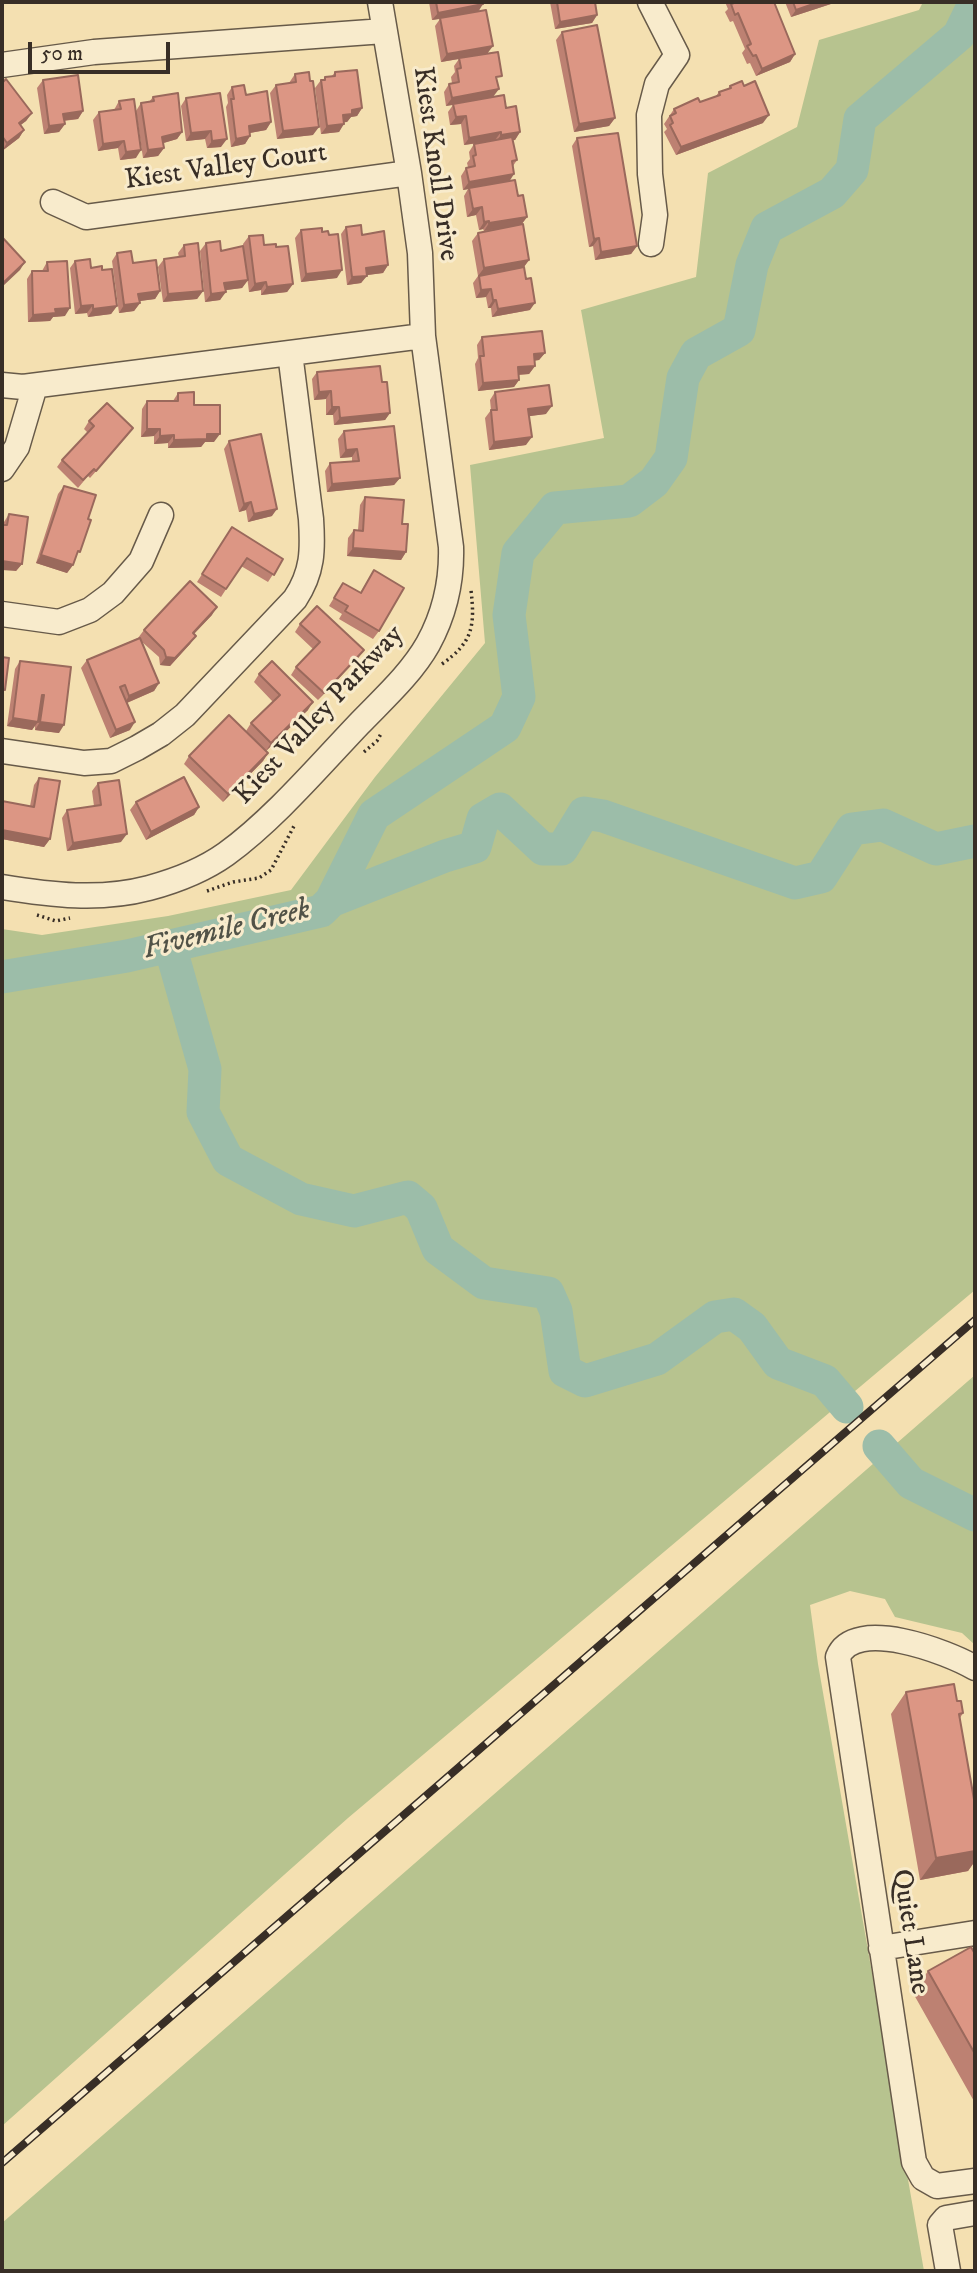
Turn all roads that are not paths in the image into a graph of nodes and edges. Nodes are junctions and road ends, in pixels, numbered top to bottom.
1 (380, 2) edge
2 (650, 2) edge
3 (384, 31) junction
4 (2, 65) edge
5 (409, 173) junction
6 (53, 202) dead end
7 (651, 244) dead end
8 (423, 336) junction
9 (290, 353) junction
10 (2, 385) edge
11 (35, 386) junction
12 (2, 469) edge
13 (161, 515) dead end
14 (2, 614) edge
15 (2, 751) edge
16 (2, 887) edge
17 (975, 1668) edge
18 (975, 1933) edge
19 (881, 1948) junction
20 (975, 2181) edge
21 (975, 2213) edge
22 (948, 2271) edge

1 - 3 street, Kiest Knoll Drive
2 - 7 street
3 - 4 street
3 - 5 street, Kiest Knoll Drive
5 - 6 street, Kiest Valley Court
5 - 8 street, Kiest Knoll Drive
8 - 9 street
8 - 16 street, Kiest Valley Parkway
9 - 11 street
9 - 15 street
10 - 11 street
11 - 12 street
13 - 14 street
17 - 19 street, Quiet Lane
18 - 19 street
19 - 20 street, Quiet Lane
21 - 22 street

